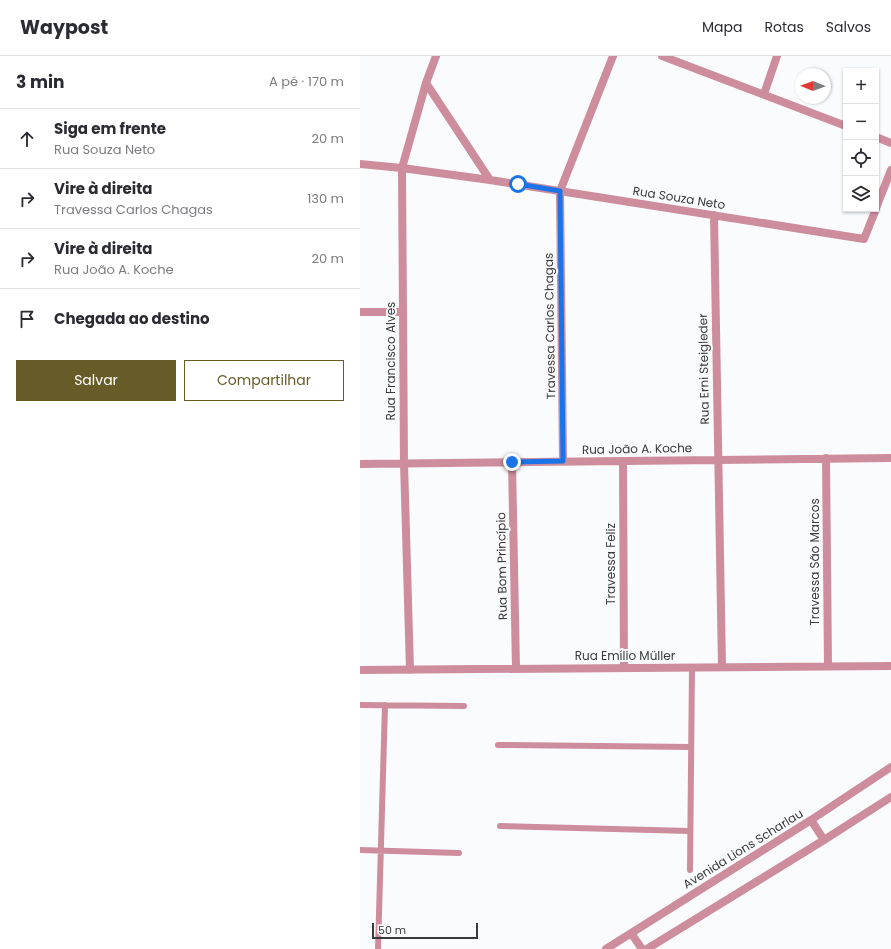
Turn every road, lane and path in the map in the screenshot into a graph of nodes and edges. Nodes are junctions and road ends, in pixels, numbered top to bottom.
1 (436, 56) edge
2 (613, 56) edge
3 (662, 56) edge
4 (778, 56) edge
5 (426, 83) junction
6 (764, 94) junction
7 (843, 125) edge
8 (879, 138) edge
9 (891, 143) edge
10 (360, 164) edge
11 (402, 168) junction
12 (891, 170) edge
13 (490, 180) junction
14 (560, 191) junction
15 (879, 201) edge
16 (875, 212) edge
17 (714, 215) junction
18 (360, 312) edge
19 (402, 312) junction
20 (826, 458) junction
21 (891, 458) edge
22 (718, 460) junction
23 (563, 461) junction
24 (623, 461) junction
25 (512, 462) junction
26 (404, 463) junction
27 (360, 464) edge
28 (828, 666) junction
29 (891, 666) edge
30 (722, 667) junction
31 (624, 668) junction
32 (692, 668) junction
33 (516, 669) junction
34 (360, 670) edge
35 (410, 670) junction
36 (360, 705) edge
37 (385, 705) junction
38 (464, 706) dead end
39 (498, 745) dead end
40 (691, 748) junction
41 (891, 767) edge
42 (891, 797) edge
43 (811, 820) junction
44 (500, 826) dead end
45 (690, 831) junction
46 (824, 840) junction
47 (360, 850) edge
48 (381, 851) junction
49 (459, 852) dead end
50 (690, 870) dead end
51 (631, 933) junction
52 (378, 949) edge
53 (606, 949) edge
54 (642, 949) edge
55 (647, 949) edge

1 - 5 street, Rua Francisco Alves
2 - 14 street
3 - 6 street
4 - 6 street
5 - 11 street, Rua Francisco Alves
5 - 13 street
6 - 7 street
8 - 9 street
10 - 11 street, Rua Souza Neto
11 - 13 street, Rua Souza Neto
11 - 19 street, Rua Francisco Alves
12 - 15 street
13 - 14 street, Rua Souza Neto
14 - 17 street, Rua Souza Neto
14 - 23 street, Travessa Carlos Chagas
16 - 17 street, Rua Souza Neto
17 - 22 street, Rua Erni Steigleder
18 - 19 street
19 - 26 street, Rua Francisco Alves
20 - 21 street, Rua João A. Koche
20 - 22 street, Rua João A. Koche
20 - 28 street, Travessa São Marcos
22 - 24 street, Rua João A. Koche
22 - 30 street, Rua Erni Steigleder
23 - 24 street, Rua João A. Koche
23 - 25 street, Rua João A. Koche
24 - 31 street, Travessa Feliz
25 - 26 street, Rua João A. Koche
25 - 33 street, Rua Bom Princípio
26 - 27 street, Rua João A. Koche
26 - 35 street, Rua Francisco Alves
28 - 29 street, Rua Emílio Müller
28 - 30 street, Rua Emílio Müller
30 - 32 street, Rua Emílio Müller
31 - 32 street, Rua Emílio Müller
31 - 33 street, Rua Emílio Müller
32 - 40 lane
33 - 35 street, Rua Emílio Müller
34 - 35 street, Rua Emílio Müller
36 - 37 lane
37 - 38 lane
37 - 48 lane
39 - 40 lane
40 - 45 lane
41 - 43 street, Avenida Lions Scharlau
42 - 46 street
43 - 46 street
43 - 51 street, Avenida Lions Scharlau
44 - 45 lane
45 - 50 lane
46 - 55 street
47 - 48 lane
48 - 49 lane
48 - 52 lane
51 - 53 street, Avenida Lions Scharlau
51 - 54 street

